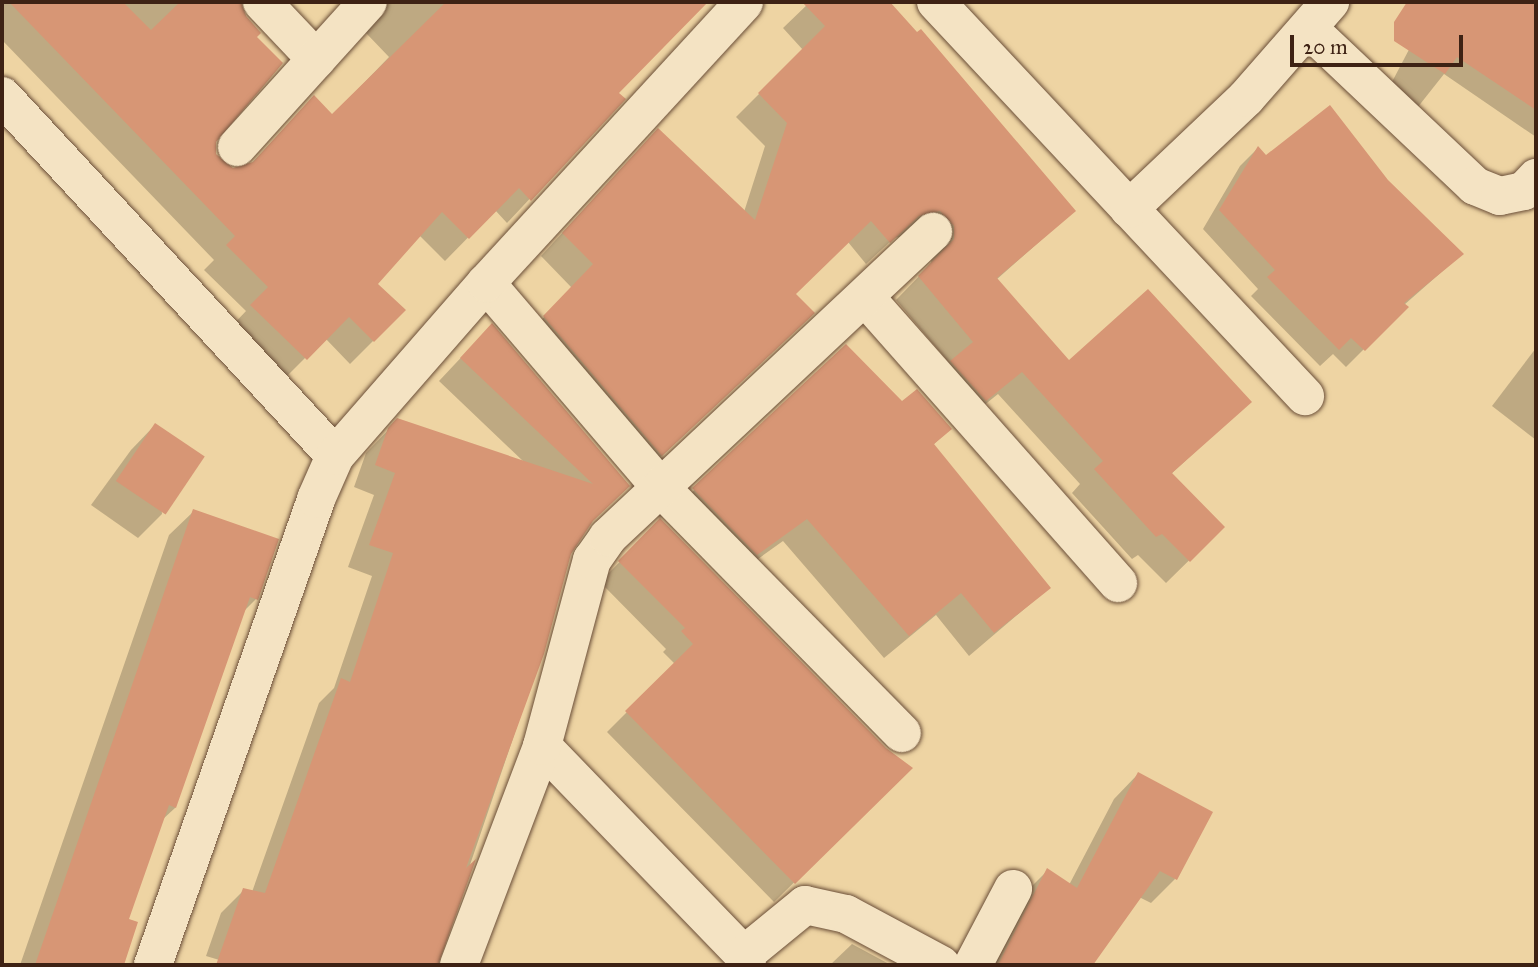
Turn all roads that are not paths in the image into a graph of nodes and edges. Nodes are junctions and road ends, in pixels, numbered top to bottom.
1 (262, 2) edge
2 (368, 2) edge
3 (744, 2) edge
4 (936, 2) edge
5 (1320, 15) edge
6 (316, 59) junction
7 (2, 96) edge
8 (237, 148) dead end
9 (1536, 178) edge
10 (1129, 209) junction
11 (933, 232) dead end
12 (486, 283) junction
13 (864, 296) junction
14 (1306, 396) dead end
15 (335, 456) junction
16 (660, 487) junction
17 (1118, 583) dead end
18 (902, 733) dead end
19 (542, 746) junction
20 (1013, 890) dead end
21 (745, 960) edge
22 (153, 965) edge
23 (459, 965) edge
24 (941, 965) edge
25 (973, 965) edge

1 - 6 street
2 - 6 street
3 - 12 street
4 - 10 street
5 - 9 street
5 - 10 street
6 - 8 street
7 - 15 street
10 - 14 street
11 - 13 street
12 - 15 street
12 - 16 street
13 - 16 street
13 - 17 street
15 - 22 street
16 - 18 street
16 - 19 street
19 - 21 street
19 - 23 street
20 - 25 street
21 - 24 street

